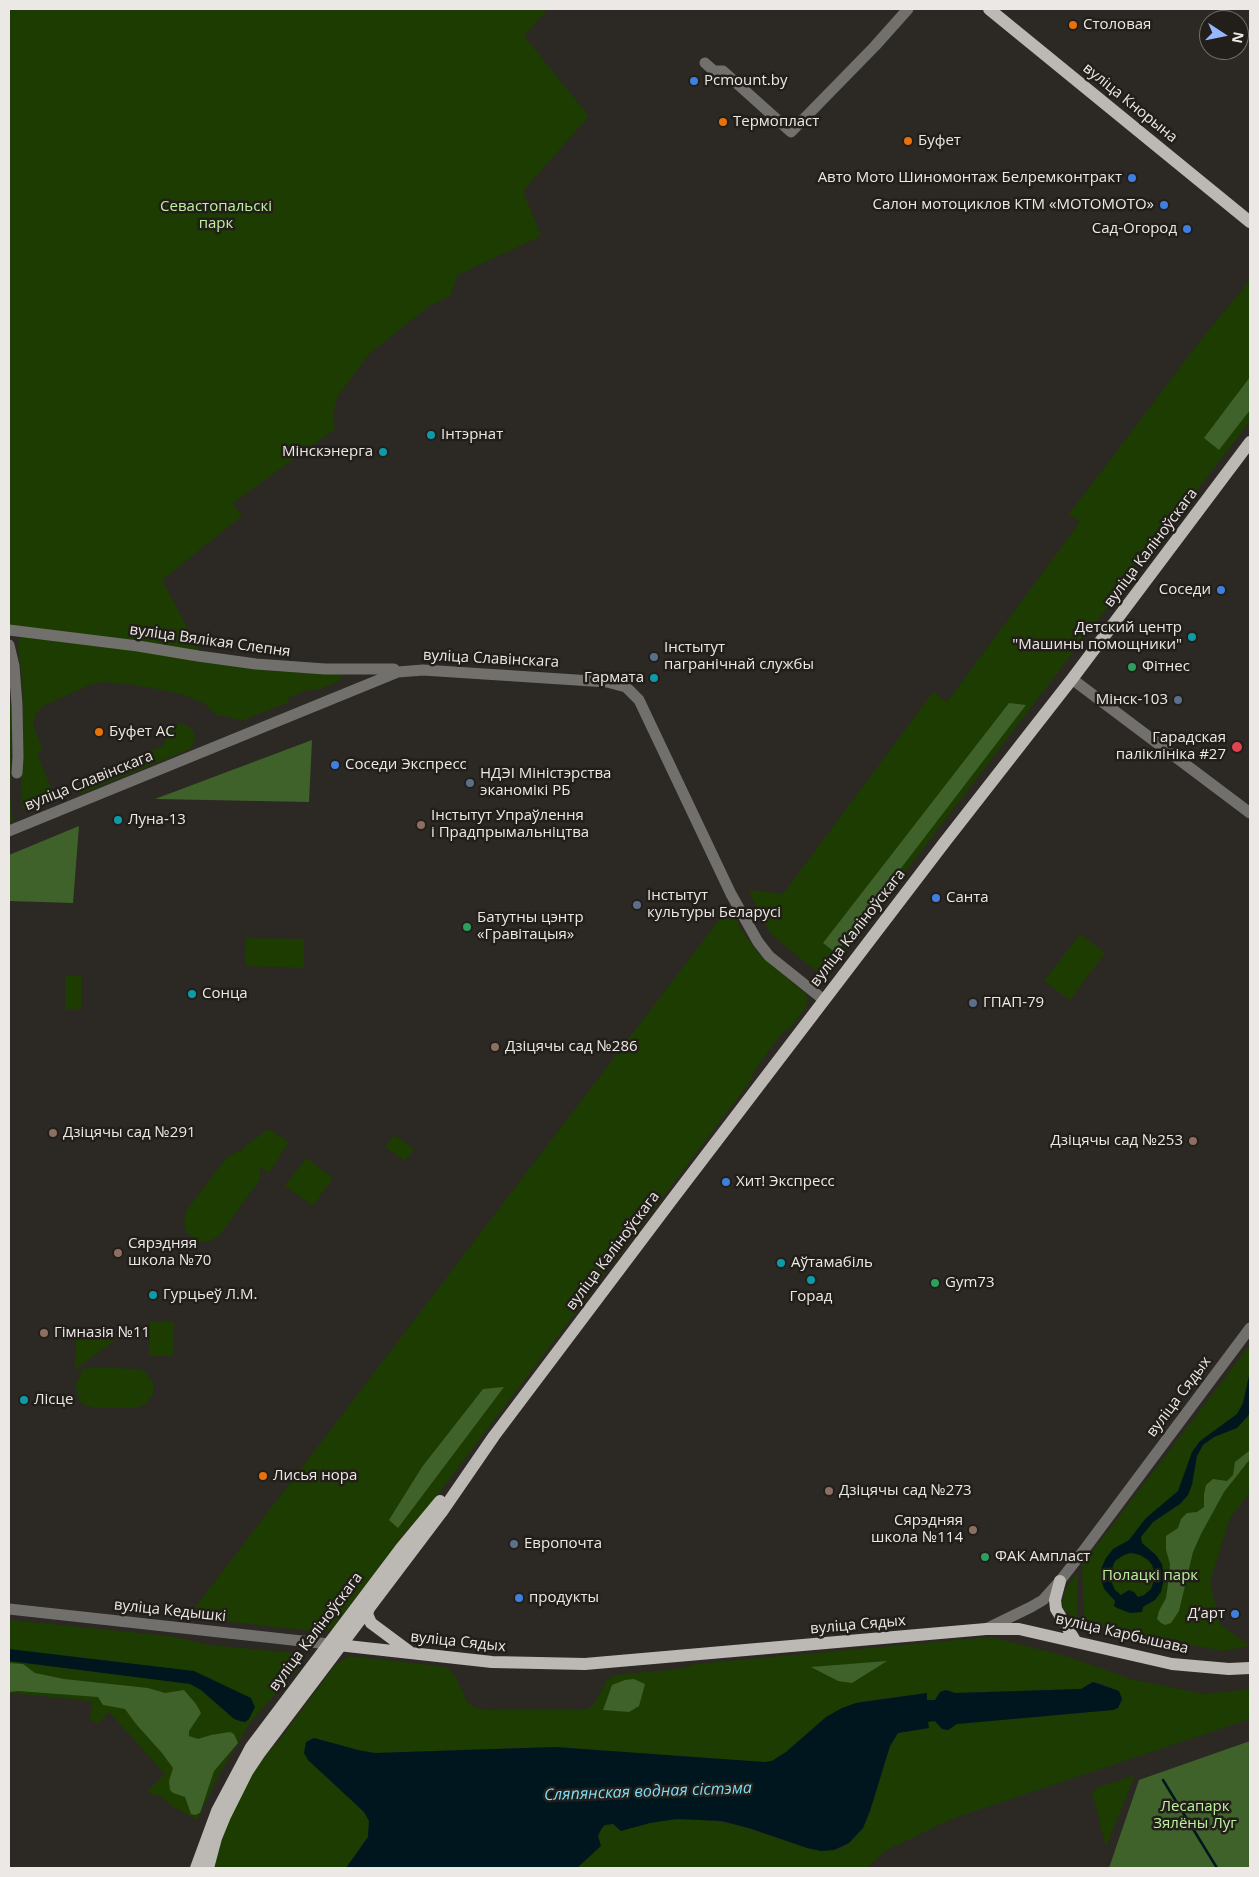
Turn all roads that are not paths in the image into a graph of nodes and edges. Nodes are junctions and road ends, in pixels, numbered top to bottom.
1 (908, 9) edge
2 (989, 9) edge
3 (705, 64) dead end
4 (1250, 222) edge
5 (1250, 442) edge
6 (9, 630) edge
7 (9, 645) edge
8 (351, 670) junction
9 (408, 670) junction
10 (1072, 679) junction
11 (356, 688) junction
12 (17, 774) dead end
13 (1250, 813) edge
14 (9, 831) edge
15 (824, 1000) junction
16 (1250, 1328) edge
17 (494, 1436) junction
18 (1060, 1581) junction
19 (368, 1608) junction
20 (9, 1609) edge
21 (986, 1629) junction
22 (1076, 1642) junction
23 (335, 1644) junction
24 (412, 1654) junction
25 (1250, 1668) edge
26 (196, 1868) edge
27 (208, 1868) edge

1 - 3 street
2 - 4 main road, вуліца Кнорына
5 - 10 main road, вуліца Каліноўскага
6 - 8 street, вуліца Вялікая Слепня
7 - 12 street
8 - 9 street, вуліца Вялікая Слепня
8 - 11 street
9 - 11 street, вуліца Славінскага
9 - 15 street, вуліца Славінскага
10 - 13 street
10 - 15 main road, вуліца Каліноўскага
11 - 14 street, вуліца Славінскага
15 - 17 main road, вуліца Каліноўскага
16 - 18 street, вуліца Сядых
17 - 19 main road, вуліца Каліноўскага
17 - 23 main road, вуліца Каліноўскага
18 - 21 street, вуліца Сядых
18 - 22 main road
19 - 23 main road, вуліца Каліноўскага
19 - 24 main road
20 - 23 street, вуліца Кедышкі
21 - 22 main road, вуліца Карбышава
21 - 24 main road, вуліца Сядых
22 - 25 main road, вуліца Карбышава
23 - 24 main road, вуліца Сядых
23 - 26 main road, вуліца Каліноўскага
23 - 27 main road, вуліца Каліноўскага

